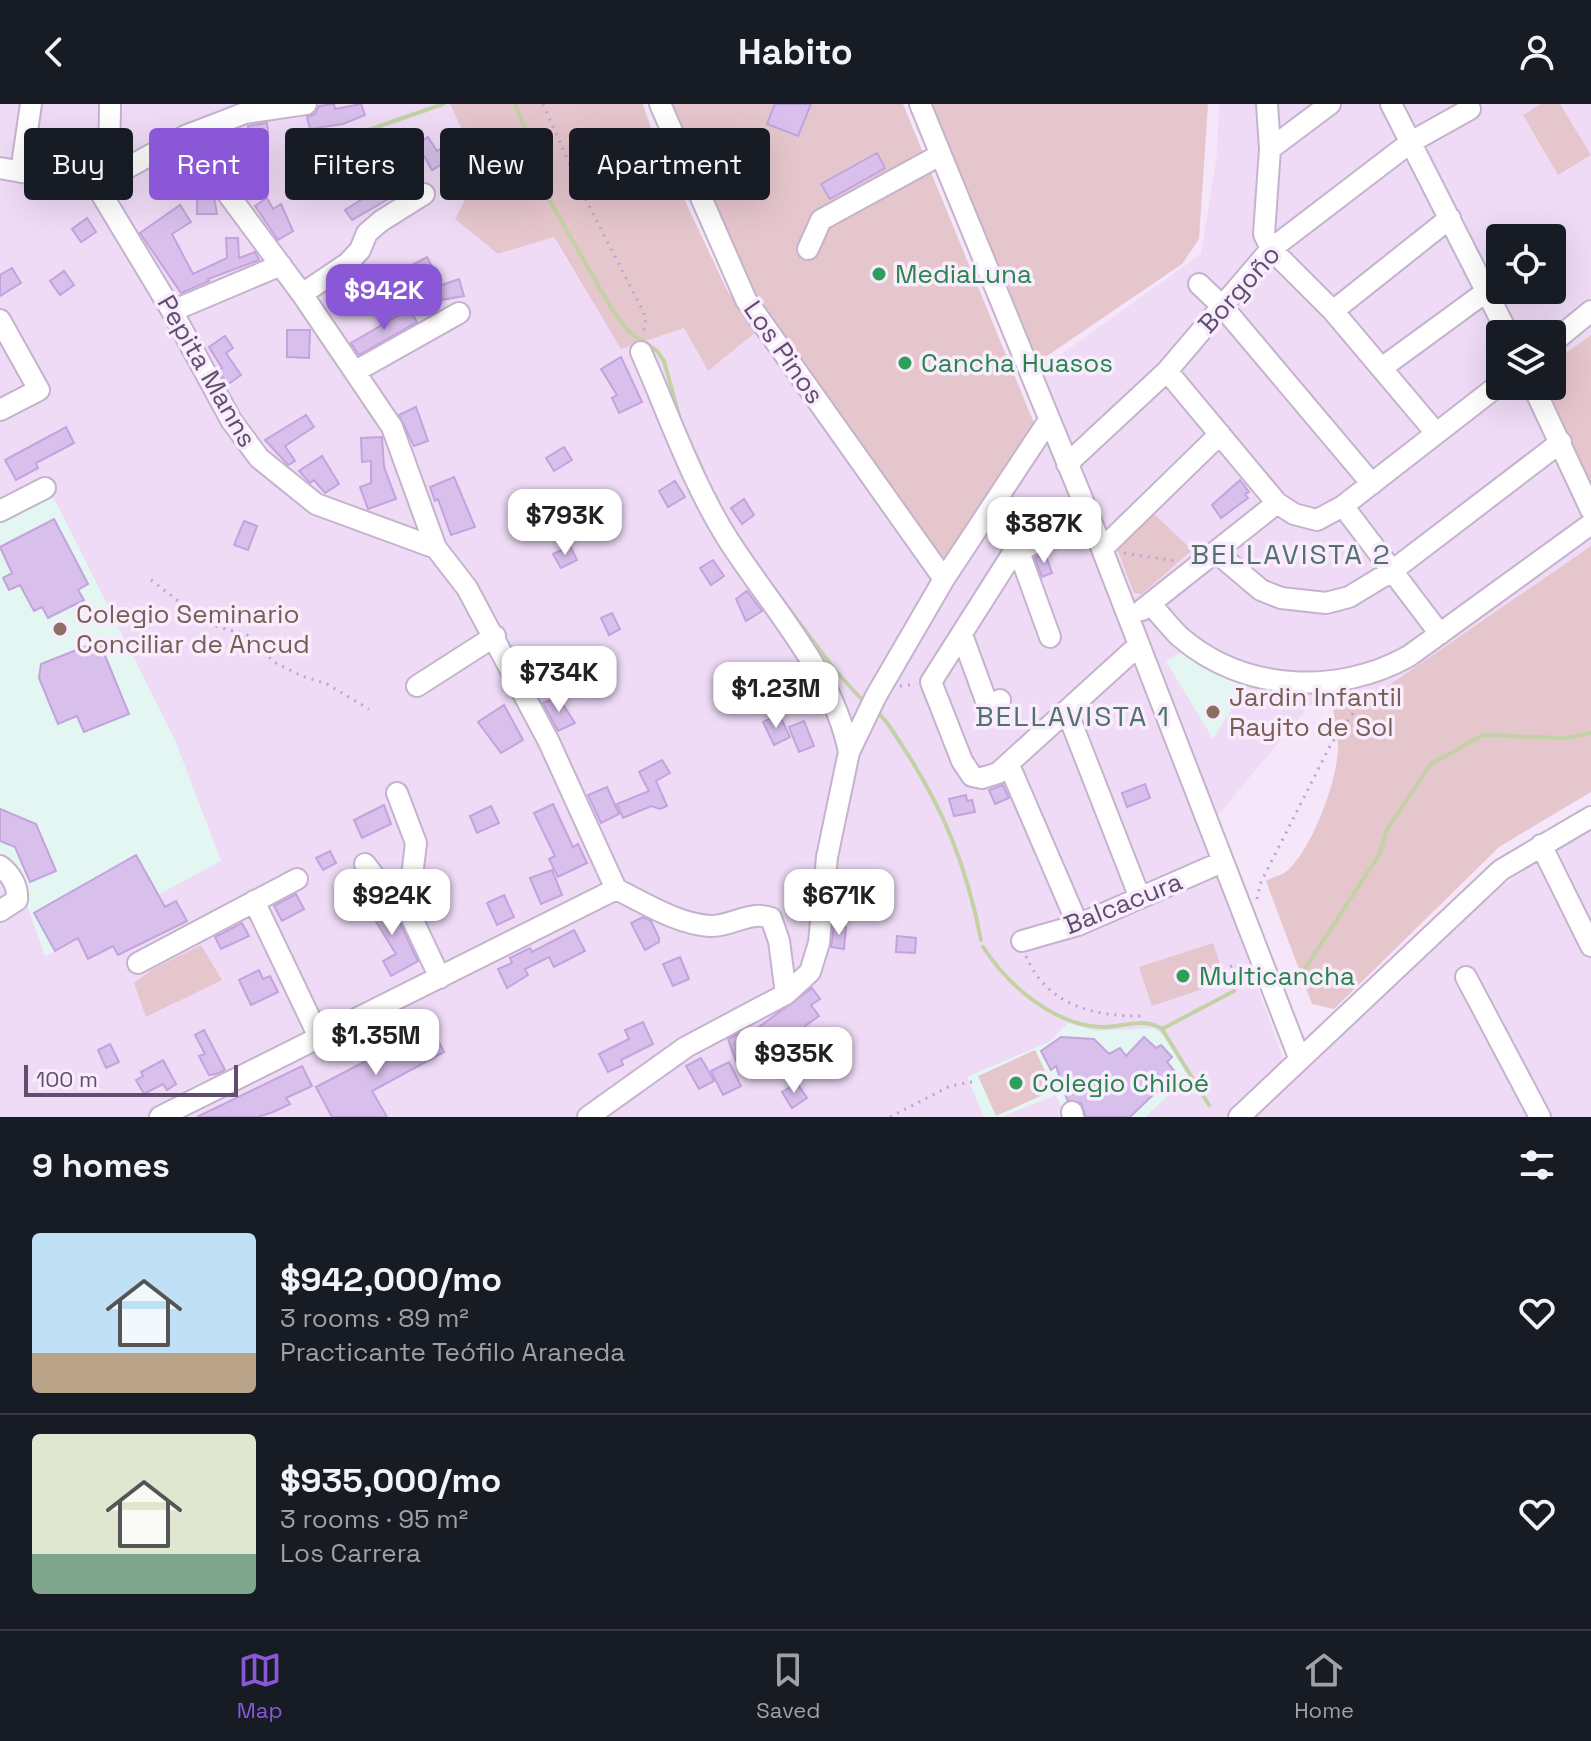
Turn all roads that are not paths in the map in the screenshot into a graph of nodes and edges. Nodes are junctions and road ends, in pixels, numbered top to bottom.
1 (31, 104) edge
2 (110, 104) edge
3 (306, 104) edge
4 (660, 104) edge
5 (920, 104) edge
6 (1267, 104) edge
7 (1330, 104) edge
8 (1391, 104) edge
9 (1470, 109) dead end
10 (110, 128) edge
11 (206, 128) edge
12 (1411, 142) junction
13 (1270, 149) junction
14 (940, 155) junction
15 (0, 168) edge
16 (21, 172) junction
17 (24, 173) edge
18 (105, 200) edge
19 (233, 200) edge
20 (414, 200) edge
21 (1450, 218) junction
22 (808, 249) dead end
23 (1271, 249) junction
24 (281, 265) junction
25 (1199, 284) dead end
26 (1486, 289) edge
27 (1486, 292) edge
28 (302, 294) junction
29 (1222, 306) junction
30 (172, 311) junction
31 (1333, 311) junction
32 (1591, 311) edge
33 (459, 313) dead end
34 (0, 320) edge
35 (1566, 332) edge
36 (642, 343) road end
37 (1383, 367) junction
38 (356, 371) junction
39 (1167, 371) junction
40 (1486, 395) edge
41 (1540, 400) edge
42 (0, 410) edge
43 (1049, 420) junction
44 (1436, 433) junction
45 (1220, 434) junction
46 (1561, 442) junction
47 (1067, 464) junction
48 (1372, 484) junction
49 (45, 488) dead end
50 (1343, 506) junction
51 (1286, 509) junction
52 (1591, 510) edge
53 (0, 511) edge
54 (1088, 513) junction
55 (1591, 524) edge
56 (436, 548) junction
57 (1018, 549) junction
58 (1110, 551) junction
59 (1208, 559) junction
60 (1392, 571) junction
61 (944, 579) junction
62 (1150, 604) junction
63 (1129, 620) junction
64 (1440, 634) junction
65 (962, 635) junction
66 (495, 636) junction
67 (1050, 637) dead end
68 (1139, 645) junction
69 (417, 686) dead end
70 (1000, 700) dead end
71 (1068, 714) junction
72 (849, 752) junction
73 (1009, 765) junction
74 (397, 793) dead end
75 (1591, 817) edge
76 (1541, 845) junction
77 (1222, 862) junction
78 (365, 864) dead end
79 (0, 866) edge
80 (297, 879) dead end
81 (616, 889) junction
82 (1140, 898) junction
83 (254, 901) junction
84 (408, 910) junction
85 (0, 911) edge
86 (1585, 918) edge
87 (1078, 925) junction
88 (1022, 941) road end
89 (1591, 946) edge
90 (138, 963) dead end
91 (1466, 977) dead end
92 (440, 978) junction
93 (786, 994) junction
94 (319, 1037) junction
95 (1300, 1060) junction
96 (614, 1109) edge
97 (1248, 1113) edge
98 (160, 1117) edge
99 (588, 1117) edge
100 (1540, 1117) edge

1 - 16 street
2 - 10 street
3 - 11 street
4 - 61 street, Los Pinos
5 - 14 street
6 - 13 street
7 - 13 street
8 - 12 street
9 - 12 street, Borgoño
12 - 21 street
12 - 23 street, Borgoño
13 - 23 street
14 - 22 street
14 - 43 street
15 - 16 street
16 - 17 street
18 - 30 street, Pepita Manns
19 - 24 street
20 - 28 street
21 - 26 street
21 - 31 street
23 - 29 street, Borgoño
23 - 31 street
24 - 28 street
24 - 30 street
25 - 29 street
27 - 37 street
28 - 38 street
29 - 39 street, Borgoño
29 - 48 street
30 - 56 street, Pepita Manns
31 - 37 street
32 - 35 street
33 - 38 street
34 - 42 street
36 - 72 street
37 - 44 street
38 - 56 street
39 - 45 street
39 - 47 street, Borgoño
40 - 44 street
41 - 46 street
43 - 47 street
43 - 61 street
44 - 48 street
45 - 51 street
45 - 58 street
46 - 52 street
46 - 60 street
47 - 54 street
48 - 50 street
49 - 53 street
50 - 51 street
50 - 60 street
51 - 59 street
54 - 57 street
54 - 58 street
55 - 64 street
56 - 66 street
57 - 65 street
57 - 67 street
58 - 63 street
59 - 60 street
59 - 62 street
60 - 64 street
61 - 72 street
62 - 63 street
62 - 64 street
63 - 68 street
65 - 70 street
65 - 73 street
66 - 69 street
66 - 81 street
68 - 71 street
68 - 77 street
71 - 73 street
71 - 82 street
72 - 93 street
73 - 87 street
74 - 84 street
75 - 76 street
76 - 86 street
76 - 95 street
77 - 82 street, Balcacura
77 - 95 street
78 - 84 street
79 - 85 street
80 - 83 street
81 - 92 street
81 - 93 street
82 - 87 street, Balcacura
83 - 90 street
83 - 94 street
84 - 92 street
86 - 89 street
87 - 88 street, Balcacura
91 - 100 street
92 - 94 street
93 - 96 street
94 - 98 street
95 - 97 street
96 - 99 street

